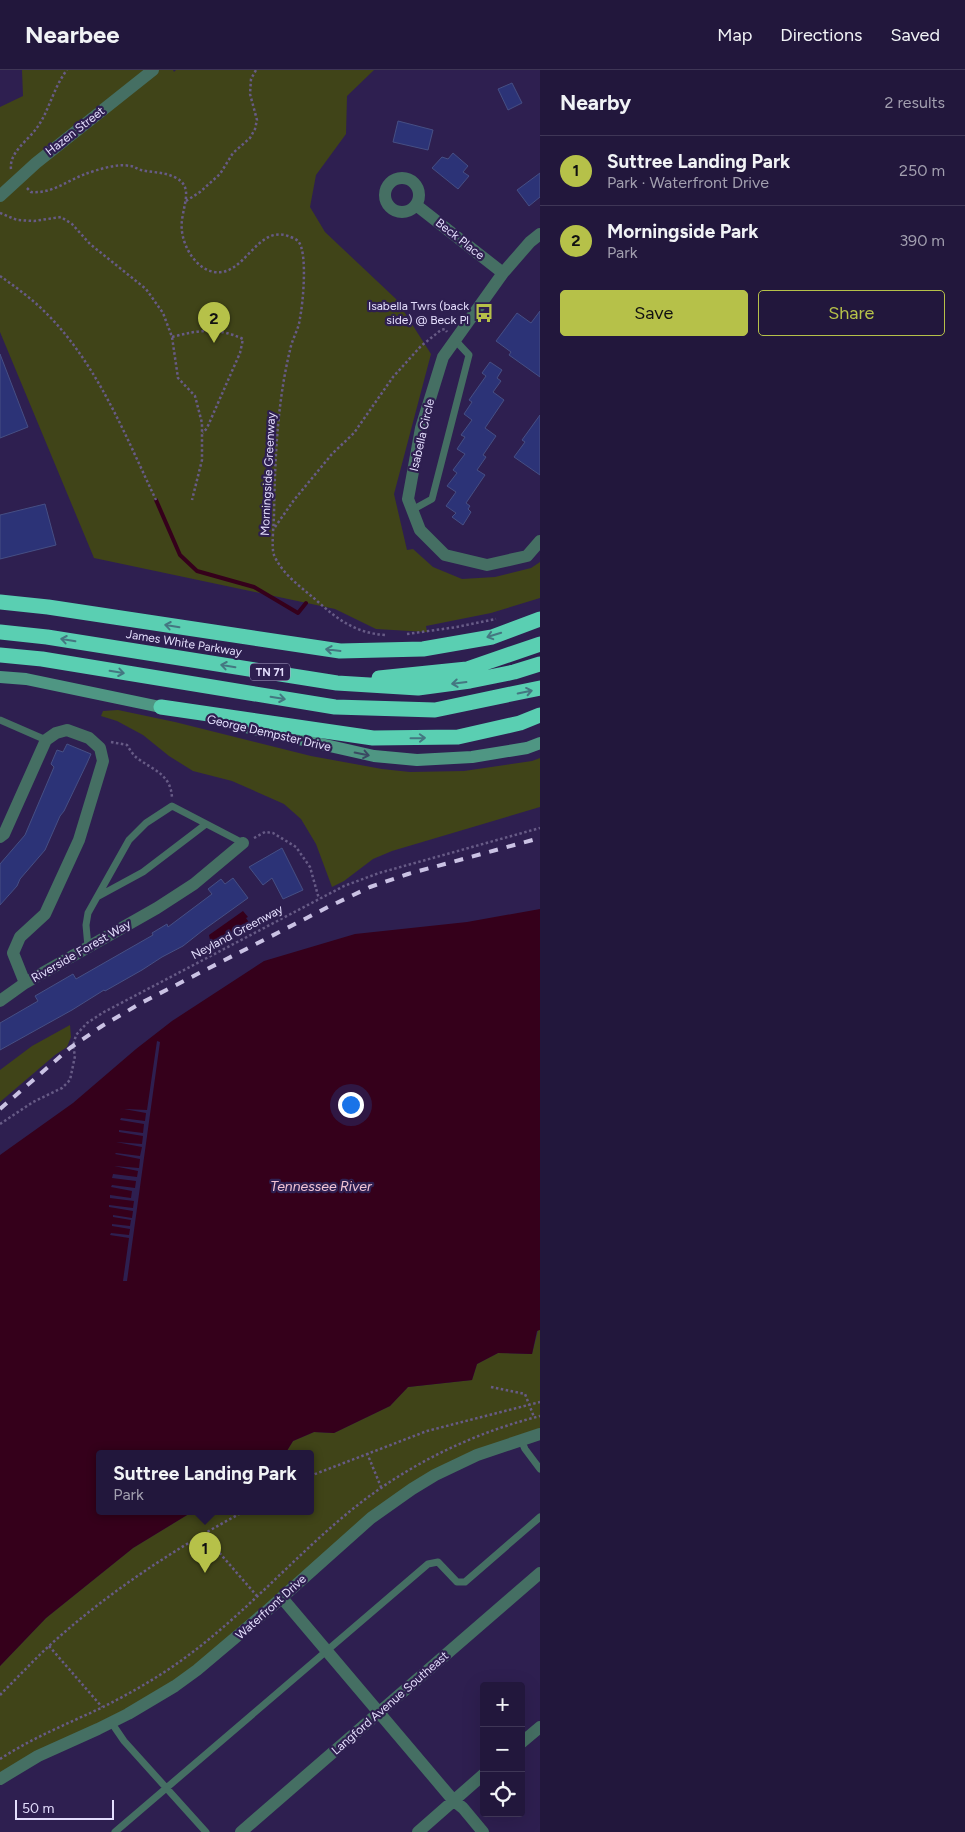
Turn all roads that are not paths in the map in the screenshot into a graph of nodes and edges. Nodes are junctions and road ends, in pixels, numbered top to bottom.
1 (153, 70) edge
2 (0, 196) edge
3 (416, 205) dead end
4 (540, 234) edge
5 (503, 273) junction
6 (455, 340) junction
7 (412, 510) junction
8 (540, 541) edge
9 (0, 602) edge
10 (540, 619) edge
11 (0, 632) edge
12 (540, 644) edge
13 (0, 655) edge
14 (540, 664) edge
15 (0, 676) edge
16 (337, 683) junction
17 (540, 688) edge
18 (162, 707) junction
19 (540, 715) edge
20 (0, 720) edge
21 (46, 740) junction
22 (540, 743) edge
23 (206, 824) junction
24 (2, 830) edge
25 (244, 843) joint
26 (97, 897) junction
27 (88, 947) junction
28 (25, 983) junction
29 (0, 1001) edge
30 (540, 1434) edge
31 (521, 1440) junction
32 (540, 1470) edge
33 (540, 1517) edge
34 (540, 1573) edge
35 (282, 1598) junction
36 (327, 1651) junction
37 (379, 1713) junction
38 (111, 1722) junction
39 (540, 1727) edge
40 (525, 1740) edge
41 (480, 1777) edge
42 (0, 1779) edge
43 (167, 1788) junction
44 (453, 1800) junction
45 (115, 1832) edge
46 (206, 1832) edge
47 (241, 1832) edge
48 (418, 1832) edge
49 (483, 1832) edge

1 - 2 street, Hazen Street
3 - 5 street, Beck Place
4 - 5 street, Isabella Circle
5 - 6 street, Isabella Circle
6 - 7 street, Isabella Circle
6 - 7 lane
7 - 8 street, Isabella Circle
10 -> 9 highway
16 -> 11 highway, James White Parkway / TN 71
12 - 16 highway
13 -> 17 highway, TN 71
14 -> 16 highway, James White Parkway / TN 71
15 - 18 main road, George Dempster Drive
18 -> 19 highway
18 -> 22 main road, George Dempster Drive
20 - 21 lane
21 - 24 street
21 - 28 street, Riverside Forest Way
23 - 25 lane
23 - 26 lane
23 - 26 lane
25 - 27 street, Riverside Forest Way
26 - 27 lane
27 - 28 street, Riverside Forest Way
28 - 29 street
30 - 31 street, Waterfront Drive
31 - 32 lane
31 - 35 street, Waterfront Drive
33 - 36 lane
34 - 37 street, Langford Avenue Southeast
35 - 36 street
35 - 38 street, Waterfront Drive
36 - 37 street
36 - 43 lane
37 - 44 street
37 - 47 street, Langford Avenue Southeast
38 - 42 street, Waterfront Drive
38 - 43 lane
39 - 40 street
41 - 44 street
43 - 45 lane
43 - 46 lane
44 - 48 street
44 - 49 street

